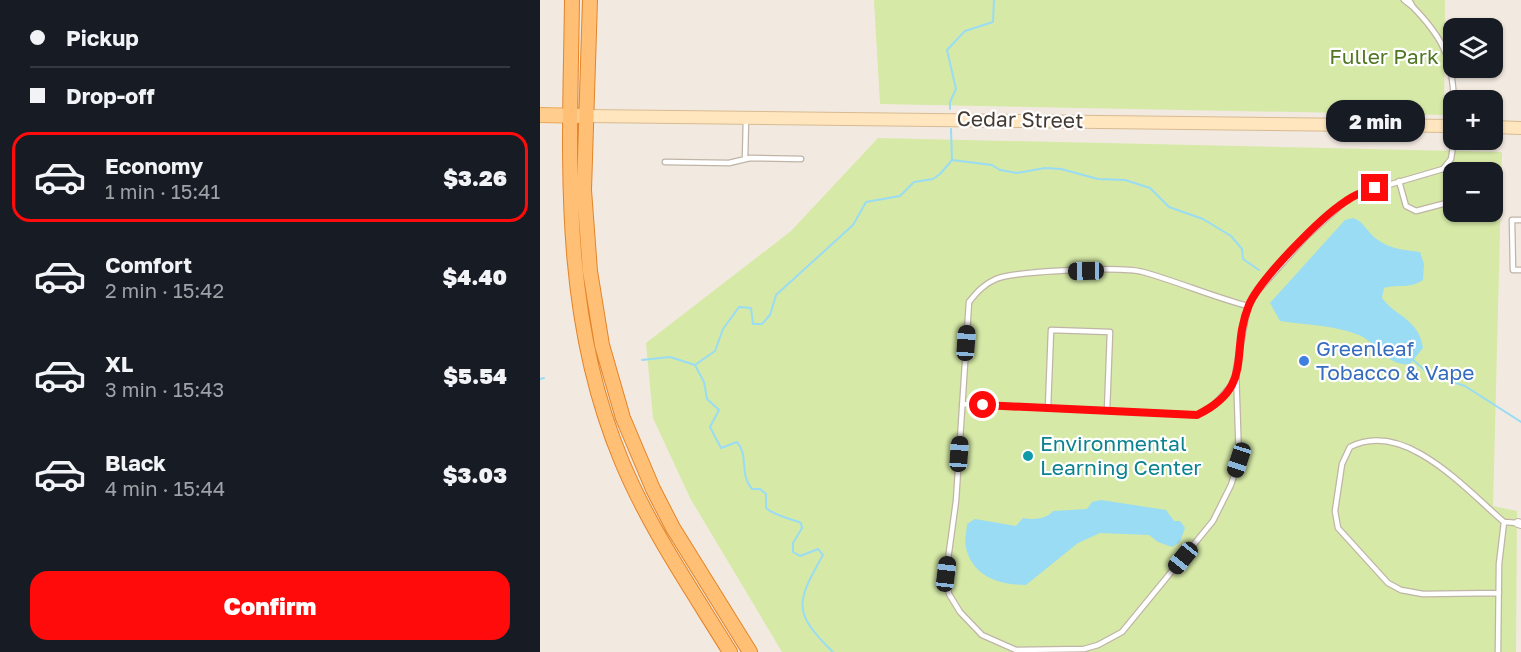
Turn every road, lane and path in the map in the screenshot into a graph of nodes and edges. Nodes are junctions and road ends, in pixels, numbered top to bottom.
1 (573, 0) edge
2 (590, 0) edge
3 (1404, 0) edge
4 (1409, 0) edge
5 (1413, 7) junction
6 (1453, 90) edge
7 (540, 115) edge
8 (570, 116) junction
9 (587, 116) junction
10 (746, 117) junction
11 (1443, 126) edge
12 (1503, 127) edge
13 (1521, 128) edge
14 (1452, 150) edge
15 (745, 159) junction
16 (801, 159) dead end
17 (665, 162) dead end
18 (1399, 181) junction
19 (1443, 204) edge
20 (1521, 220) edge
21 (1512, 245) junction
22 (1521, 245) edge
23 (1521, 270) edge
24 (1248, 306) junction
25 (1236, 380) junction
26 (962, 404) junction
27 (1048, 408) junction
28 (1107, 411) junction
29 (1504, 522) junction
30 (1519, 524) edge
31 (1499, 593) junction
32 (729, 652) edge
33 (750, 652) edge
34 (1498, 652) edge

1 - 8 highway
2 - 9 highway
3 - 5 lane
4 - 5 lane
5 - 6 lane
7 - 8 main road
8 - 9 main road
8 - 32 highway
9 - 10 main road, Cedar Street
9 - 33 highway
10 - 11 main road, Cedar Street
10 - 15 lane
12 - 13 main road
14 - 18 lane
15 - 16 lane
15 - 17 lane
18 - 19 lane
18 - 24 lane
20 - 21 lane
21 - 22 lane
21 - 23 lane
24 - 25 lane
24 - 26 lane
25 - 26 lane
25 - 28 lane
26 - 27 lane
27 - 28 lane
27 - 28 lane
29 - 30 lane
29 - 31 lane
29 - 31 lane
31 - 34 lane

